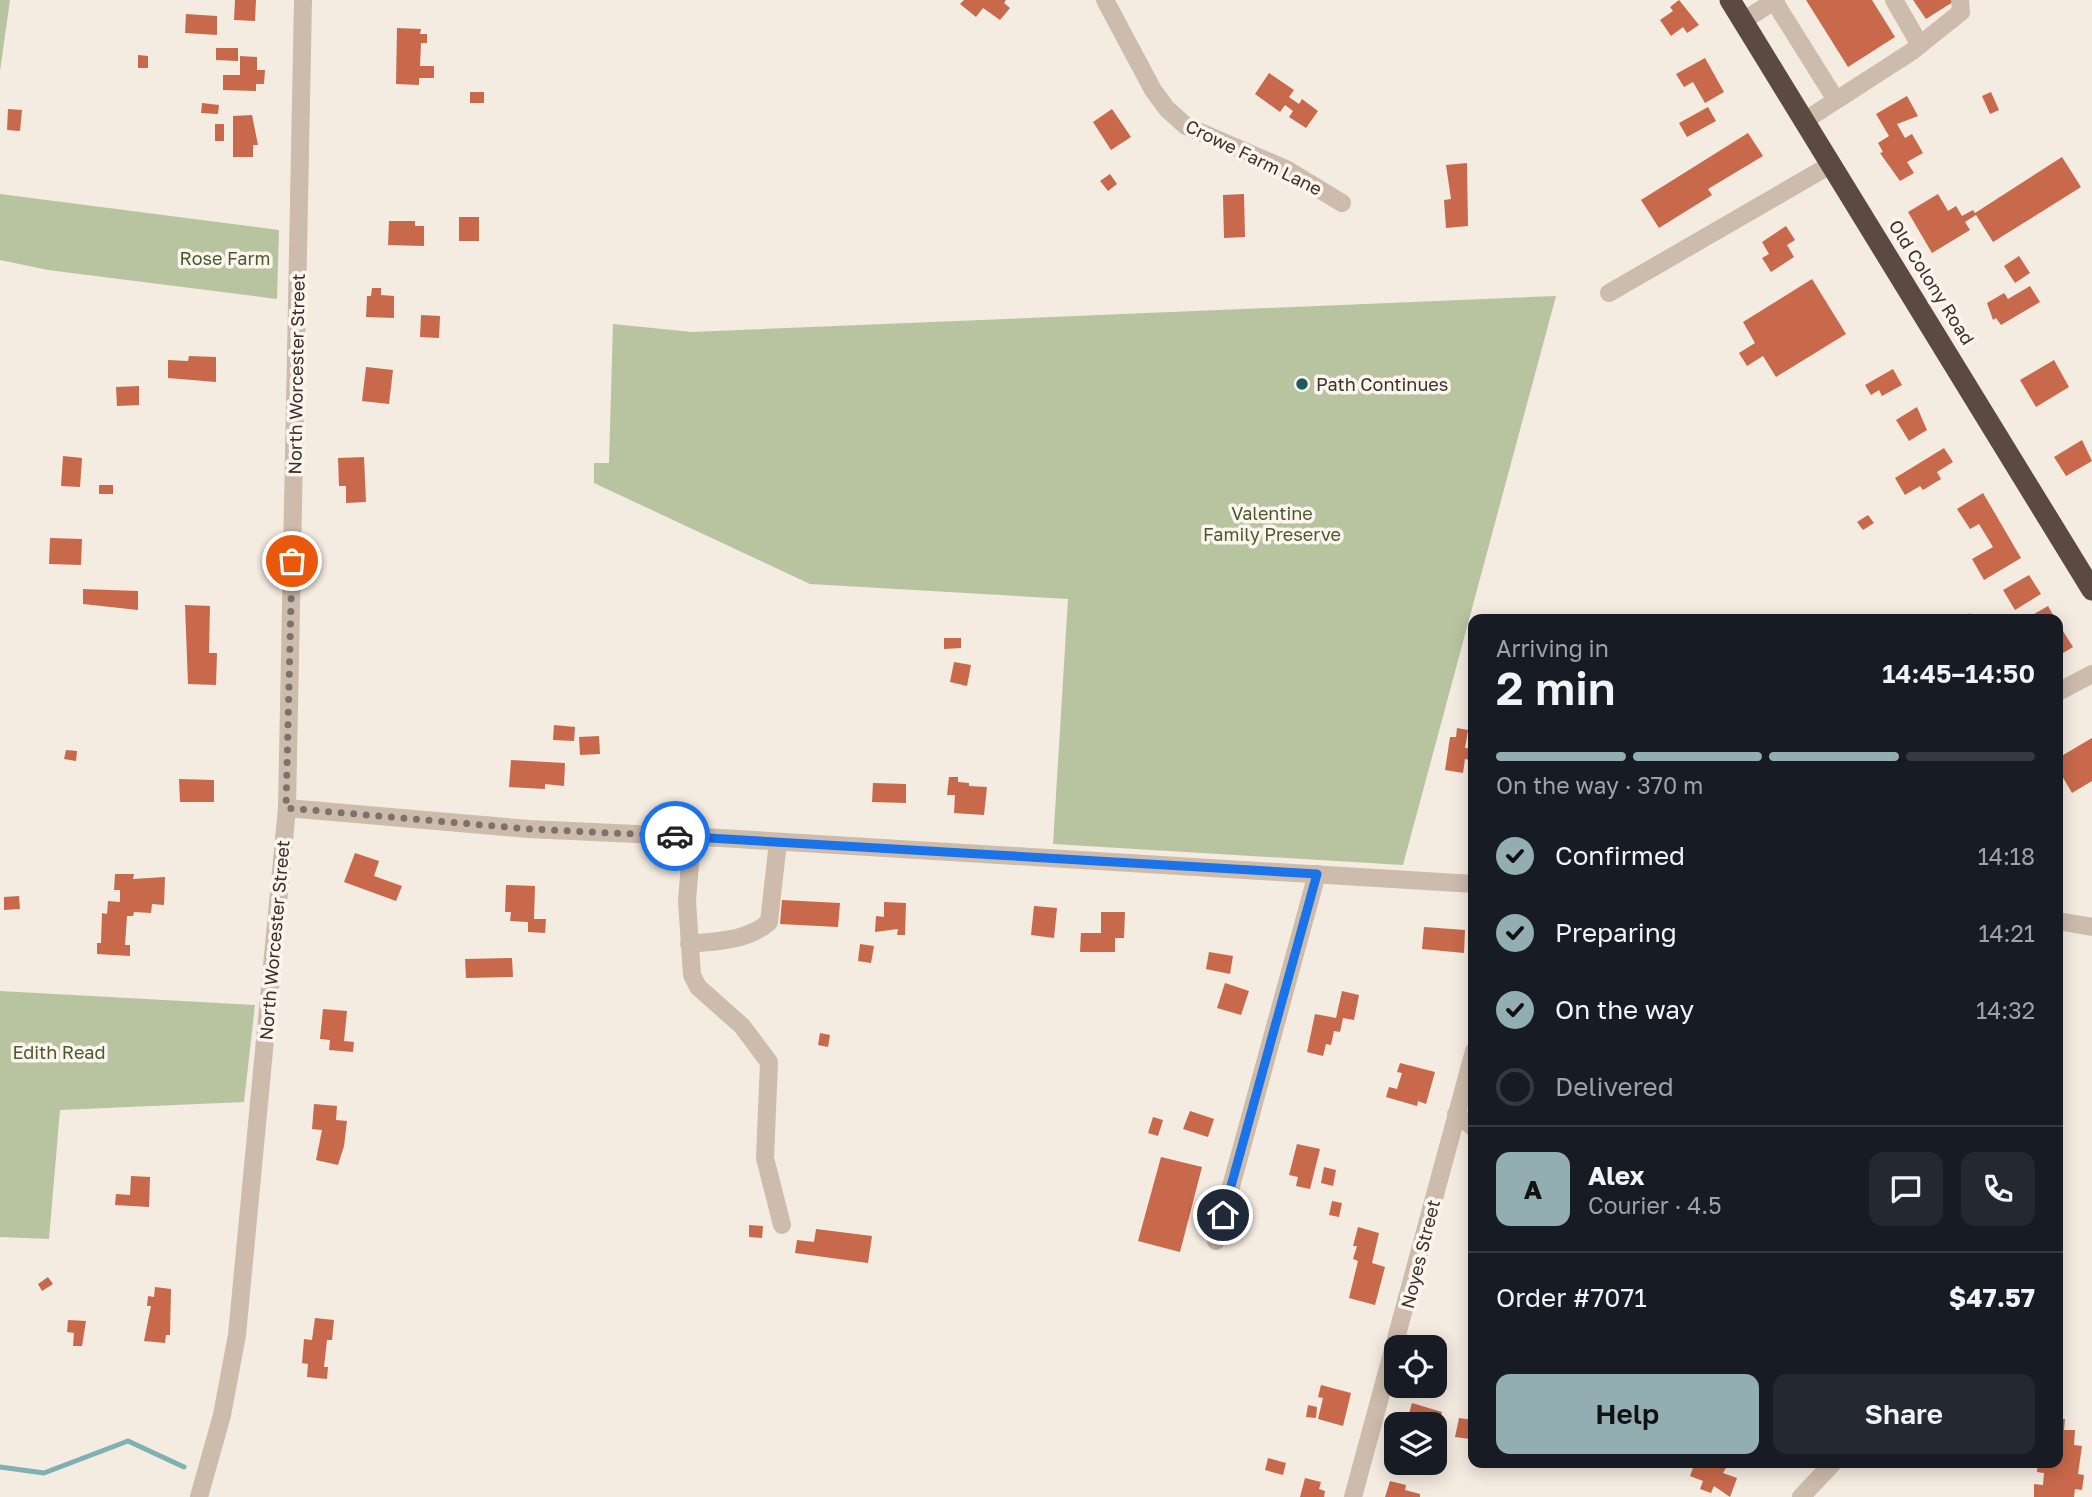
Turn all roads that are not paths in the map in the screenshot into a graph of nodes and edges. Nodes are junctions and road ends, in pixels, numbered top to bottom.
1 (303, 0) edge
2 (1105, 0) edge
3 (1730, 0) edge
4 (1894, 0) edge
5 (1960, 0) edge
6 (1775, 1) edge
7 (1742, 21) junction
8 (1920, 45) junction
9 (1836, 100) junction
10 (1804, 121) junction
11 (1832, 164) junction
12 (1342, 203) dead end
13 (1608, 293) dead end
14 (2089, 579) edge
15 (2092, 674) edge
16 (2063, 689) edge
17 (286, 808) junction
18 (692, 836) junction
19 (778, 842) junction
20 (1317, 874) junction
21 (1468, 884) edge
22 (2063, 922) edge
23 (2092, 927) edge
24 (689, 944) junction
25 (1468, 1072) edge
26 (1456, 1114) junction
27 (1468, 1123) edge
28 (782, 1226) dead end
29 (1216, 1241) dead end
30 (1828, 1468) edge
31 (199, 1497) edge
32 (1353, 1497) edge
33 (1801, 1497) edge

1 - 17 street, North Worcester Street
2 - 12 street, Crowe Farm Lane
3 - 7 highway, Old Colony Road
4 - 8 street
5 - 8 street
6 - 7 street
6 - 9 street
7 - 10 highway, Old Colony Road
8 - 9 street
9 - 10 street
10 - 11 highway, Old Colony Road
11 - 13 street
11 - 14 highway, Old Colony Road
15 - 16 street
17 - 18 street
17 - 31 street, North Worcester Street
18 - 19 street
18 - 24 street
19 - 20 street
19 - 24 street
20 - 21 street
20 - 29 street
22 - 23 street
24 - 28 street
25 - 26 street, Noyes Street
26 - 27 street
26 - 32 street, Noyes Street
30 - 33 street

